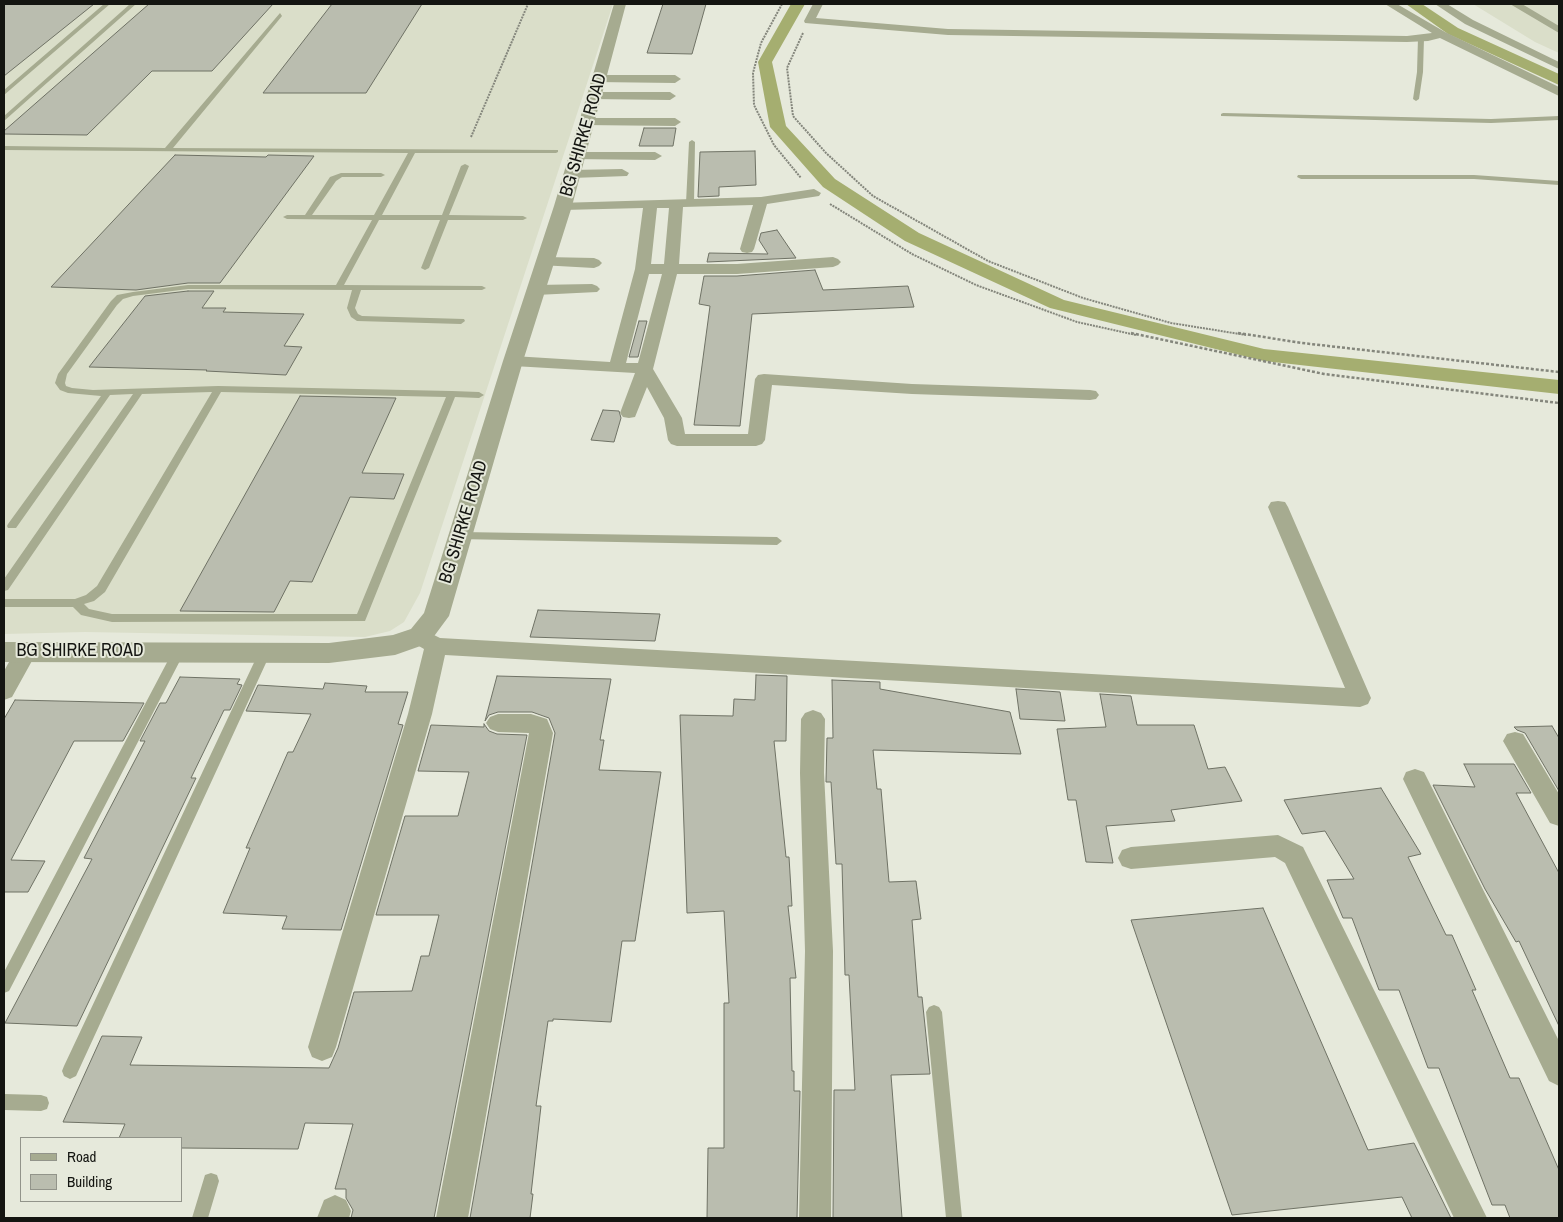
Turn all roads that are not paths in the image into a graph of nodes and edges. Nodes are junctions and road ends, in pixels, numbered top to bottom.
1 (106, 4) edge
2 (133, 4) edge
3 (620, 4) edge
4 (818, 4) edge
5 (1390, 4) edge
6 (1440, 4) edge
7 (1515, 4) edge
8 (280, 15) dead end
9 (1559, 30) edge
10 (1441, 34) junction
11 (1422, 38) junction
12 (1559, 66) edge
13 (675, 79) dead end
14 (1559, 92) edge
15 (4, 93) edge
16 (670, 96) dead end
17 (1416, 98) dead end
18 (647, 105) dead end
19 (1223, 115) dead end
20 (673, 118) dead end
21 (1559, 118) edge
22 (4, 119) edge
23 (584, 127) junction
24 (692, 142) dead end
25 (635, 143) dead end
26 (4, 148) edge
27 (167, 150) junction
28 (413, 151) junction
29 (655, 156) dead end
30 (465, 166) dead end
31 (622, 174) dead end
32 (381, 175) dead end
33 (1301, 177) dead end
34 (1559, 182) edge
35 (814, 194) road end
36 (761, 200) junction
37 (651, 203) junction
38 (683, 203) junction
39 (563, 206) junction
40 (287, 217) dead end
41 (307, 217) junction
42 (376, 217) junction
43 (445, 218) junction
44 (522, 218) dead end
45 (747, 249) dead end
46 (545, 262) junction
47 (594, 262) dead end
48 (833, 262) dead end
49 (425, 268) dead end
50 (643, 269) junction
51 (671, 269) junction
52 (338, 288) junction
53 (357, 288) junction
54 (482, 288) dead end
55 (592, 289) dead end
56 (536, 290) junction
57 (461, 321) dead end
58 (513, 362) junction
59 (618, 366) junction
60 (645, 369) junction
61 (218, 389) junction
62 (140, 391) junction
63 (107, 393) junction
64 (452, 394) junction
65 (479, 395) dead end
66 (1090, 395) dead end
67 (629, 413) dead end
68 (1278, 507) dead end
69 (12, 526) dead end
70 (460, 536) junction
71 (777, 541) dead end
72 (4, 587) edge
73 (76, 602) junction
74 (4, 603) edge
75 (428, 641) junction
76 (27, 650) junction
77 (180, 651) junction
78 (4, 652) edge
79 (264, 652) junction
80 (4, 691) edge
81 (813, 719) dead end
82 (498, 723) dead end
83 (1515, 741) dead end
84 (1415, 779) dead end
85 (1559, 816) edge
86 (1131, 858) dead end
87 (4, 986) edge
88 (934, 1012) dead end
89 (322, 1047) dead end
90 (70, 1071) dead end
91 (1559, 1071) edge
92 (4, 1102) edge
93 (41, 1103) dead end
94 (211, 1181) dead end
95 (200, 1218) edge
96 (452, 1218) edge
97 (815, 1218) edge
98 (954, 1218) edge
99 (1471, 1218) edge

1 - 15 lane
2 - 22 lane
3 - 23 street, BG SHIRKE ROAD
4 - 11 street
5 - 10 street
6 - 12 street
7 - 9 street
8 - 27 lane
10 - 11 street
10 - 14 street
11 - 17 lane
13 - 23 street
16 - 23 street
18 - 23 street
19 - 21 lane
20 - 23 street
23 - 25 street
23 - 28 lane
23 - 29 street
23 - 31 street
23 - 39 street, BG SHIRKE ROAD
24 - 38 lane
26 - 27 lane
27 - 28 lane
28 - 42 lane
30 - 43 lane
32 - 41 lane
33 - 34 lane
35 - 36 street
36 - 38 street
36 - 45 street
37 - 38 street
37 - 39 street
37 - 50 street
38 - 51 street
39 - 46 street, BG SHIRKE ROAD
40 - 41 lane
41 - 42 lane
42 - 43 lane
42 - 52 lane
43 - 44 lane
43 - 49 lane
46 - 47 street
46 - 56 street, BG SHIRKE ROAD
48 - 51 street
50 - 51 street
50 - 59 street
51 - 60 street
52 - 53 lane
52 - 63 lane
53 - 54 lane
53 - 57 lane
55 - 56 street
56 - 58 street, BG SHIRKE ROAD
58 - 59 street
58 - 70 street, BG SHIRKE ROAD
59 - 60 street
60 - 66 street
60 - 67 street
61 - 62 lane
61 - 64 lane
61 - 73 lane
62 - 63 lane
62 - 72 lane
63 - 69 lane
64 - 65 lane
64 - 73 lane
68 - 75 street
70 - 71 lane
70 - 75 street, BG SHIRKE ROAD
73 - 74 lane
75 - 79 street, BG SHIRKE ROAD
75 - 89 street
76 - 77 street, BG SHIRKE ROAD
76 - 78 street, BG SHIRKE ROAD
76 - 80 street
77 - 79 street, BG SHIRKE ROAD
77 - 87 lane
79 - 90 lane
81 - 97 street
82 - 96 street
83 - 85 street
84 - 91 street
86 - 99 street
88 - 98 lane
92 - 93 lane
94 - 95 lane

